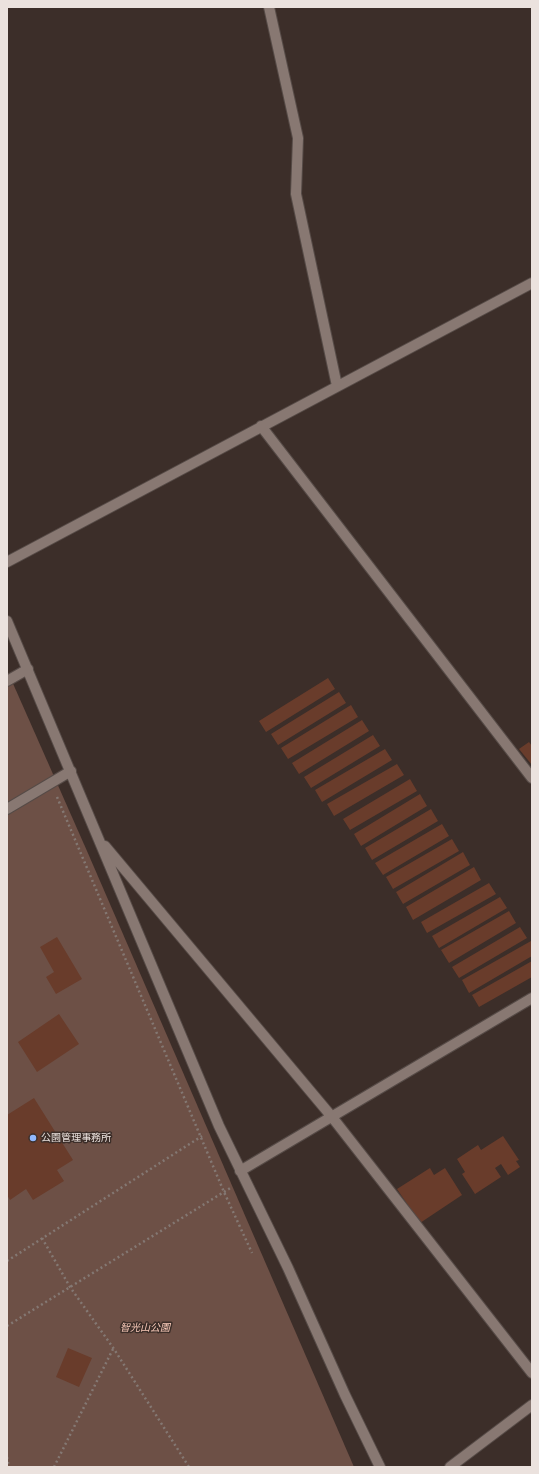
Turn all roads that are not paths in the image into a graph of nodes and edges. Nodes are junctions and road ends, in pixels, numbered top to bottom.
1 (269, 7) edge
2 (532, 283) edge
3 (336, 386) junction
4 (261, 426) junction
5 (7, 562) edge
6 (7, 621) edge
7 (28, 669) junction
8 (7, 681) edge
9 (71, 771) junction
10 (532, 778) edge
11 (7, 809) edge
12 (99, 839) junction
13 (532, 998) edge
14 (332, 1117) junction
15 (242, 1175) junction
16 (532, 1373) edge
17 (532, 1405) edge
18 (380, 1467) edge
19 (450, 1467) edge

1 - 3 street
2 - 3 street
3 - 4 street
4 - 5 street
4 - 10 street
6 - 7 street
7 - 8 street
7 - 9 street
9 - 11 street
9 - 12 street
12 - 14 street
12 - 15 street
13 - 14 street
14 - 15 street
14 - 16 street
15 - 18 street
17 - 19 street

